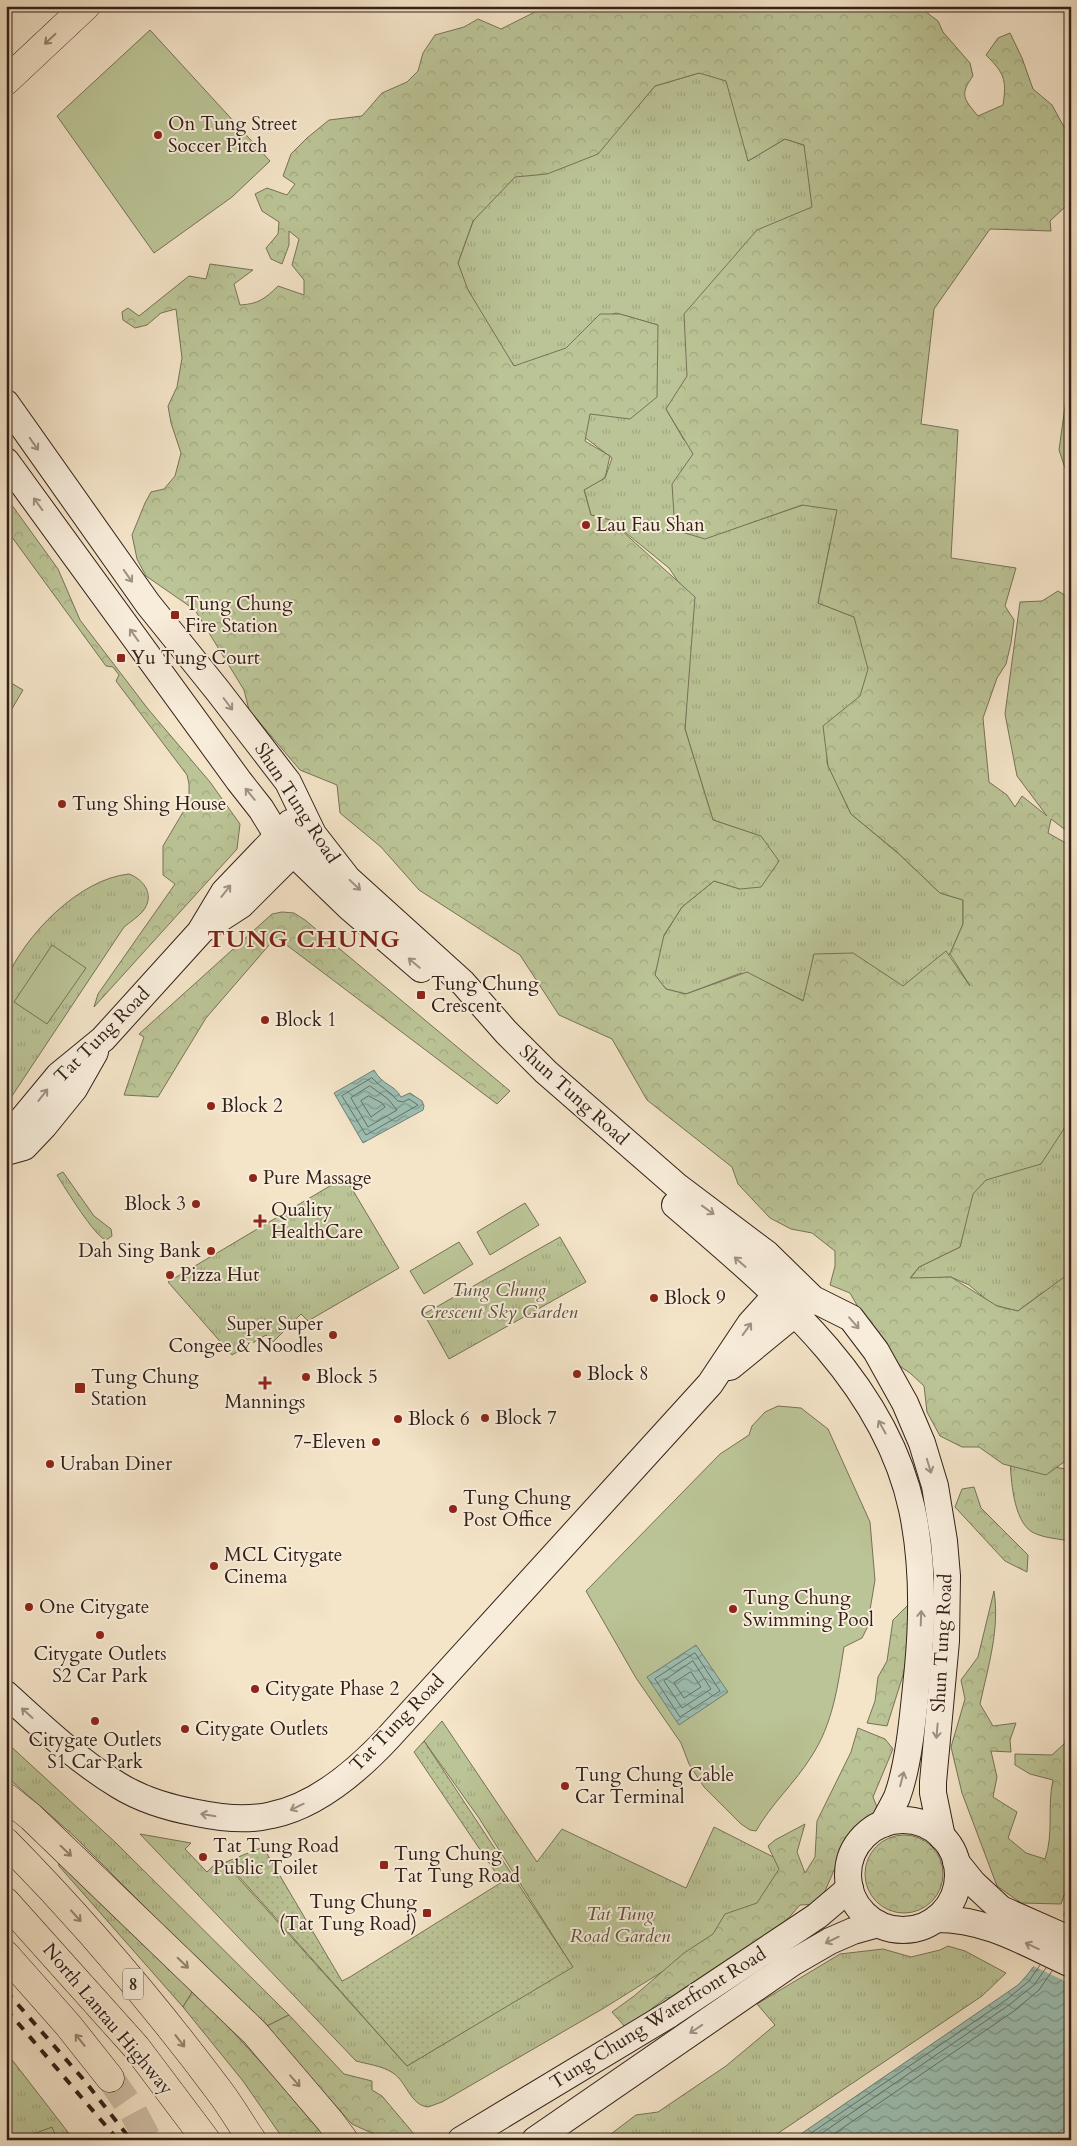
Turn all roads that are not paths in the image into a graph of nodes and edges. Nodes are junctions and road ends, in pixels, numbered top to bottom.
1 (86, 6) edge
2 (6, 81) edge
3 (6, 403) edge
4 (6, 461) edge
5 (307, 823) junction
6 (285, 844) junction
7 (103, 1039) junction
8 (6, 1139) edge
9 (6, 1152) edge
10 (783, 1287) junction
11 (804, 1307) junction
12 (710, 1384) junction
13 (6, 1694) edge
14 (6, 1797) edge
15 (883, 1824) junction
16 (942, 1837) junction
17 (6, 1842) edge
18 (956, 1862) junction
19 (850, 1888) junction
20 (6, 1902) edge
21 (936, 1918) junction
22 (997, 1918) junction
23 (878, 1924) junction
24 (1071, 1940) edge
25 (6, 1955) edge
26 (1071, 1964) edge
27 (110, 2078) tunnel mouth
28 (206, 2140) edge
29 (252, 2140) edge
30 (344, 2140) edge
31 (461, 2140) edge
32 (535, 2140) edge

1 -> 2 main road
3 -> 5 main road, Shun Tung Road
6 -> 4 main road, Shun Tung Road
5 - 6 main road, Tat Tung Road
5 -> 10 main road, Shun Tung Road
6 - 7 main road, Tat Tung Road
10 -> 6 main road, Shun Tung Road
8 -> 7 main road, Tat Tung Road
7 - 9 main road
10 - 11 main road, Shun Tung Road
12 -> 10 main road, Tat Tung Road
11 - 12 main road, Tat Tung Road
15 -> 11 main road, Shun Tung Road
11 -> 16 main road, Shun Tung Road
12 -> 13 main road, Tat Tung Road
14 -> 30 main road
15 - 16 main road
15 - 19 main road
16 - 18 main road
17 -> 29 main road, 8
18 - 21 main road
18 - 22 main road
19 - 23 main road
19 - 31 main road, Tung Chung Waterfront Road
20 - 28 main road, North Lantau Highway / 8
21 - 22 main road
21 - 23 main road
22 - 24 main road
26 -> 22 main road
23 -> 32 main road, Tung Chung Waterfront Road
27 -> 25 main road

